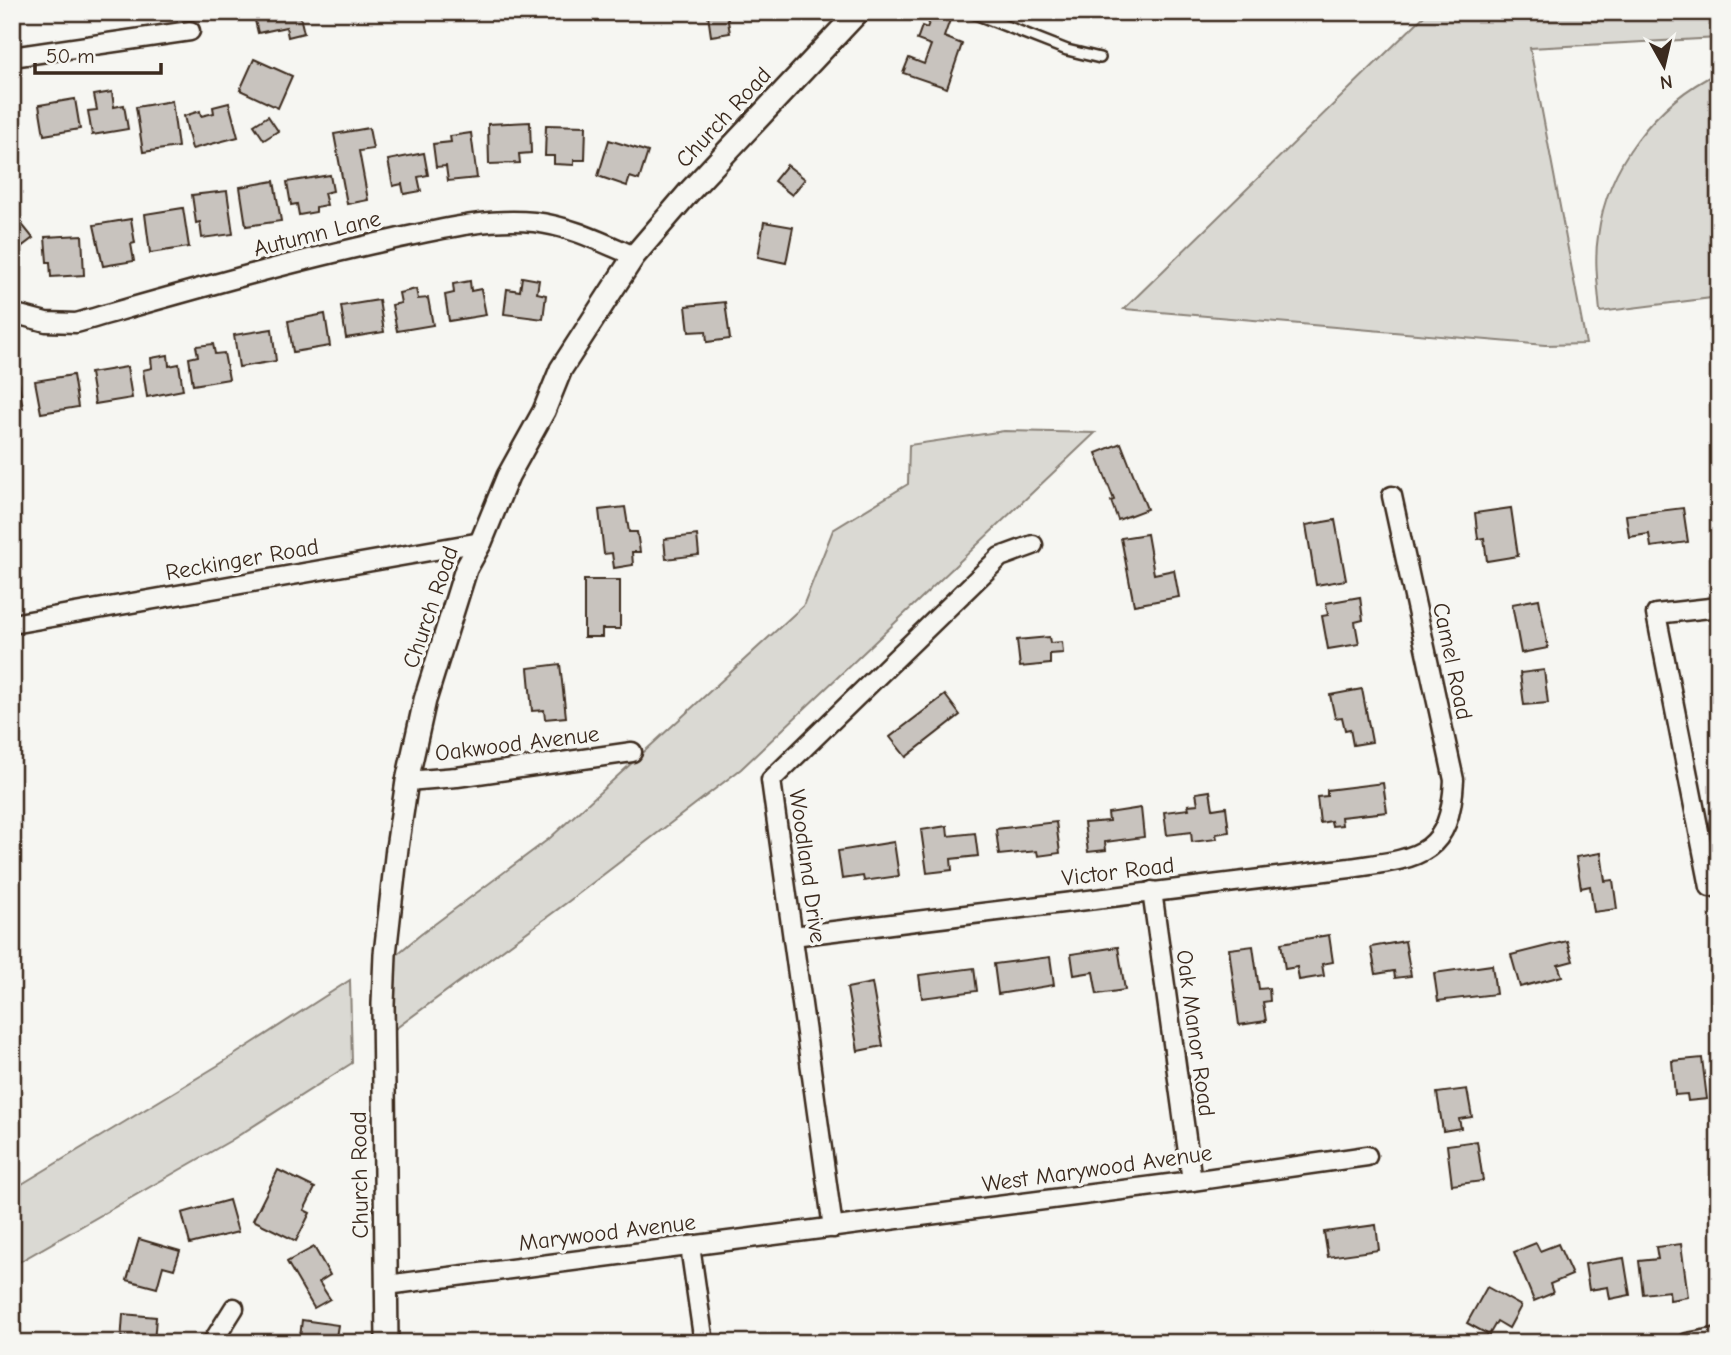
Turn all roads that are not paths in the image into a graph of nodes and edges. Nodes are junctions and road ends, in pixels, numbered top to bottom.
1 (858, 12) edge
2 (970, 12) edge
3 (190, 32) dead end
4 (12, 57) edge
5 (1101, 58) dead end
6 (634, 256) junction
7 (12, 313) edge
8 (1392, 496) dead end
9 (481, 542) junction
10 (1032, 545) dead end
11 (1719, 607) edge
12 (12, 624) edge
13 (632, 752) dead end
14 (407, 781) junction
15 (1441, 835) joint
16 (1714, 887) edge
17 (1152, 891) junction
18 (793, 936) junction
19 (1367, 1156) dead end
20 (1192, 1181) junction
21 (833, 1228) junction
22 (690, 1246) junction
23 (387, 1285) junction
24 (233, 1308) dead end
25 (1719, 1337) edge
26 (212, 1343) edge
27 (387, 1343) edge
28 (704, 1343) edge
29 (1687, 1343) edge

1 - 6 street, Church Road
2 - 5 lane
3 - 4 street
6 - 7 street, Autumn Lane
6 - 9 street, Church Road
8 - 15 street, Camel Road
9 - 12 street, Reckinger Road
9 - 14 street, Church Road
10 - 18 street, Woodland Drive
11 - 16 street
13 - 14 street, Oakwood Avenue
14 - 23 street, Church Road
15 - 17 street, Victor Road
17 - 18 street, Victor Road
17 - 20 street, Oak Manor Road
18 - 21 street, Woodland Drive
19 - 20 street, West Marywood Avenue
20 - 21 street, West Marywood Avenue
21 - 22 street, Marywood Avenue
22 - 23 street, Marywood Avenue
22 - 28 street
23 - 27 street, Church Road
24 - 26 street
25 - 29 street

